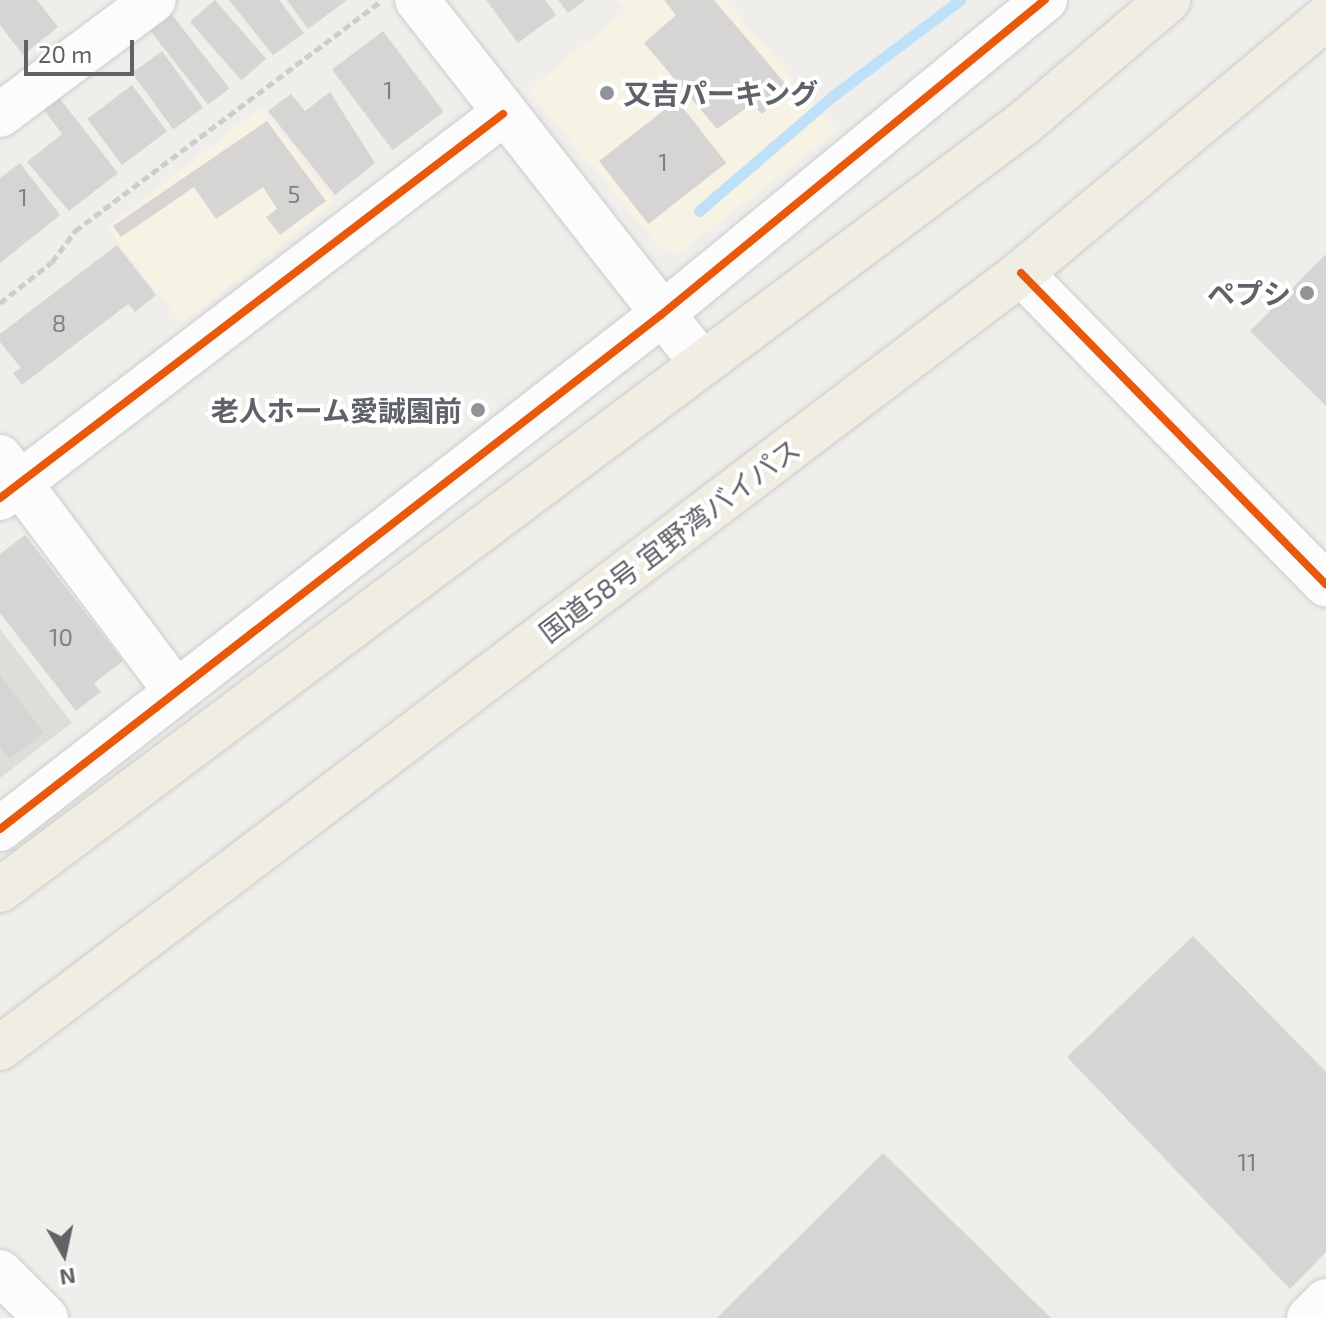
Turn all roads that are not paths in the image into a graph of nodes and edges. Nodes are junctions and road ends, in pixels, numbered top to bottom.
1 (154, 0) edge
2 (417, 0) edge
3 (1045, 0) edge
4 (1168, 0) edge
5 (1182, 0) edge
6 (1326, 18) edge
7 (503, 114) junction
8 (0, 115) edge
9 (1023, 124) junction
10 (1021, 273) junction
11 (661, 315) junction
12 (702, 364) junction
13 (6, 479) edge
14 (1326, 584) edge
15 (175, 690) junction
16 (0, 829) edge
17 (0, 890) edge
18 (0, 1048) edge
19 (0, 1272) edge
20 (1326, 1301) edge
21 (46, 1318) edge
22 (1309, 1318) edge

1 - 8 street
2 - 7 street
3 - 11 street
4 - 9 highway
5 - 9 highway
6 - 10 highway, 国道58号 宜野湾バイパス
7 - 11 street
7 - 13 street
9 - 12 highway
10 - 14 street
10 - 18 highway, 国道58号 宜野湾バイパス
11 - 12 street
11 - 15 street
12 - 17 highway
13 - 15 street
15 - 16 street
19 - 21 street
20 - 22 street

